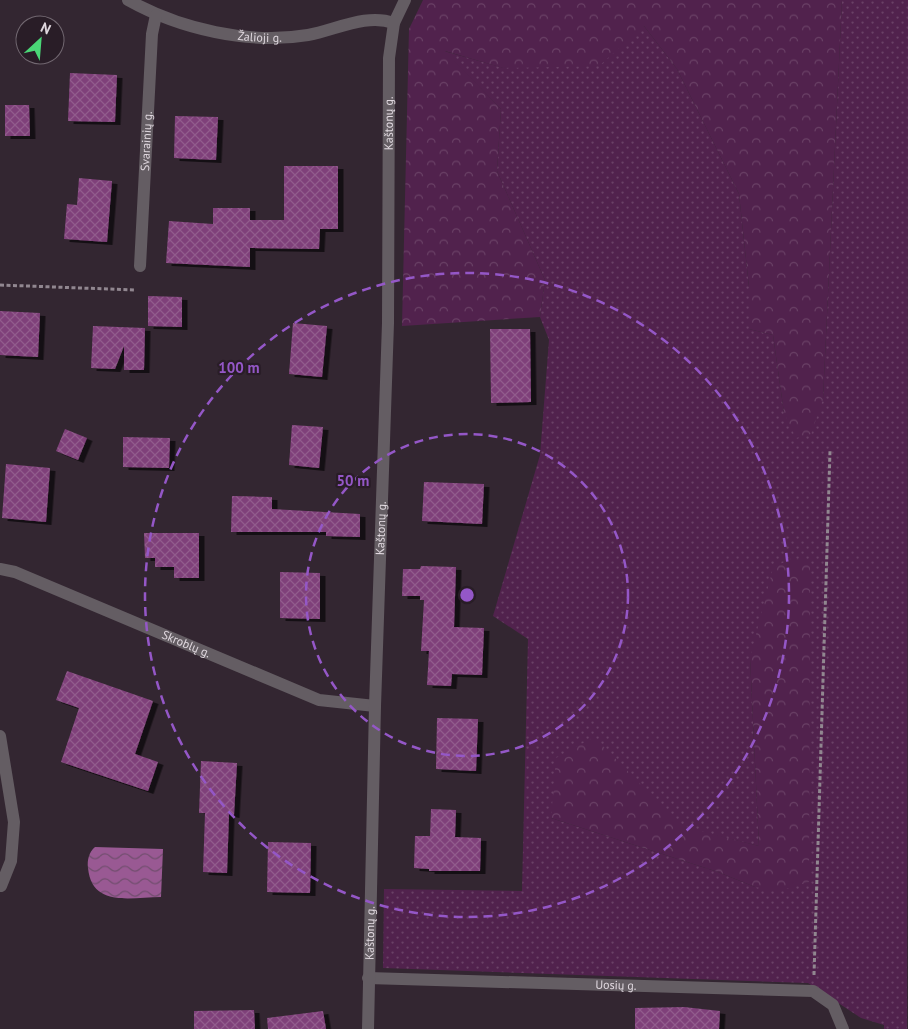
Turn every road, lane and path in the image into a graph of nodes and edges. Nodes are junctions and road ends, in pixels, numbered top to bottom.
1 (128, 0) edge
2 (405, 0) edge
3 (156, 15) junction
4 (394, 23) junction
5 (140, 266) dead end
6 (0, 285) edge
7 (135, 290) dead end
8 (830, 451) dead end
9 (0, 569) edge
10 (375, 706) junction
11 (0, 736) edge
12 (1, 886) edge
13 (368, 978) junction
14 (813, 991) junction
15 (368, 1029) edge
16 (843, 1029) edge

1 - 3 street, Žalioji g.
2 - 4 street, Kaštonų g.
3 - 4 street, Žalioji g.
3 - 5 street, Svarainių g.
4 - 10 street, Kaštonų g.
6 - 7 path
8 - 14 path
9 - 10 street, Skroblų g.
10 - 13 street, Kaštonų g.
11 - 12 street
13 - 14 street, Uosių g.
13 - 15 street, Kaštonų g.
14 - 16 street

